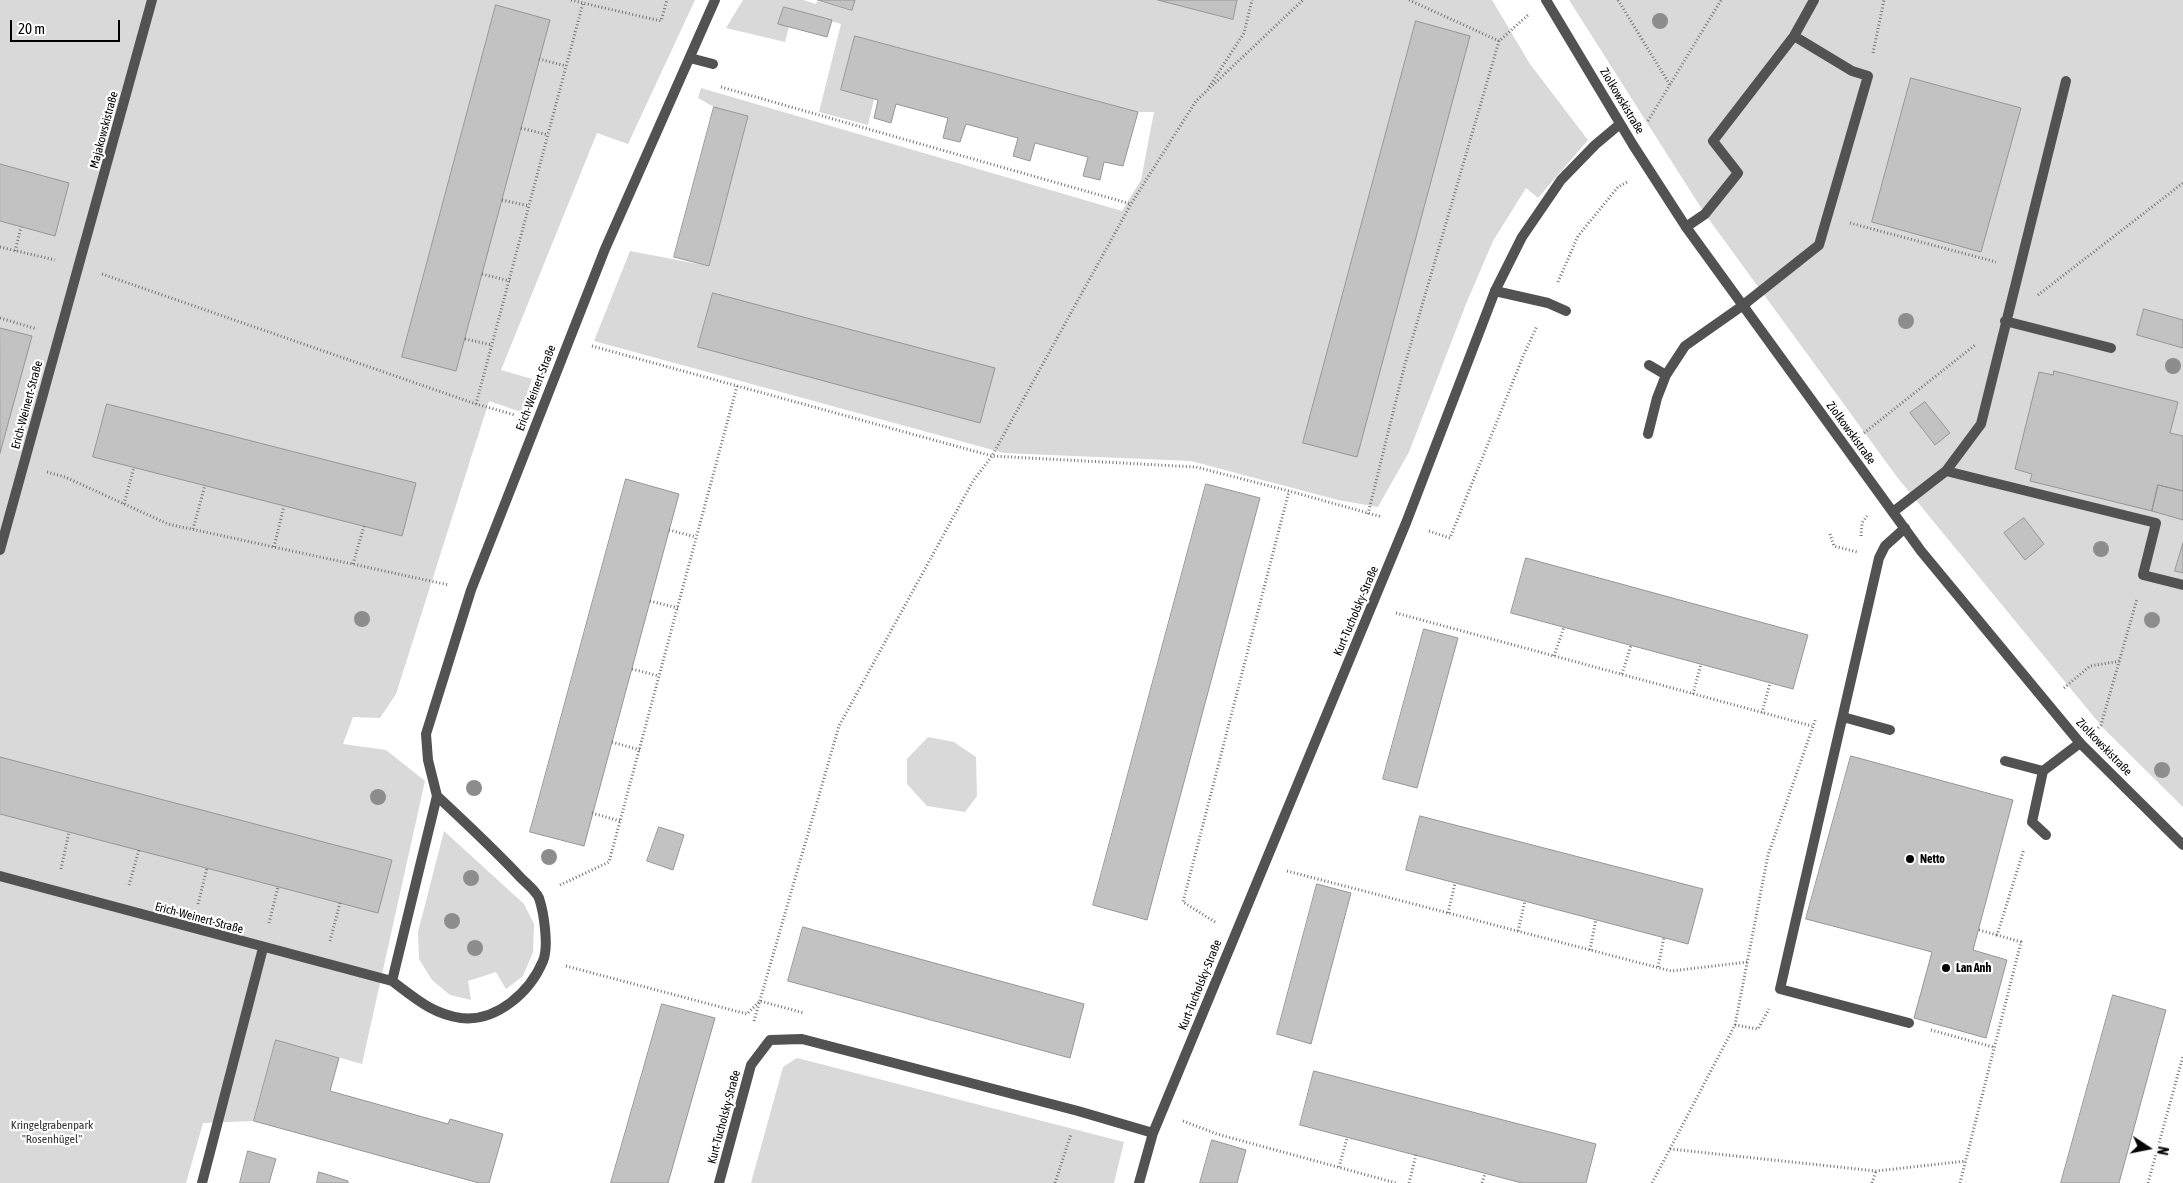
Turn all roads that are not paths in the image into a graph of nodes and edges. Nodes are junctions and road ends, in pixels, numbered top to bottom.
1 (152, 0) edge
2 (715, 0) edge
3 (1814, 0) edge
4 (1547, 1) edge
5 (1794, 36) junction
6 (690, 58) junction
7 (713, 64) dead end
8 (2066, 81) dead end
9 (1620, 124) junction
10 (1686, 227) junction
11 (79, 266) joint
12 (1495, 291) junction
13 (1742, 306) junction
14 (1566, 311) dead end
15 (2005, 321) junction
16 (2110, 348) dead end
17 (1649, 365) dead end
18 (1666, 375) junction
19 (1648, 434) dead end
20 (1946, 471) junction
21 (1893, 512) junction
22 (1905, 528) junction
23 (0, 550) edge
24 (2183, 585) edge
25 (1843, 717) junction
26 (1890, 730) dead end
27 (2080, 743) junction
28 (2005, 761) dead end
29 (2043, 771) junction
30 (437, 796) junction
31 (2046, 835) dead end
32 (2182, 842) edge
33 (0, 876) edge
34 (263, 948) junction
35 (392, 981) junction
36 (1909, 1023) road end
37 (1153, 1133) junction
38 (202, 1183) edge
39 (719, 1183) edge
40 (1139, 1183) edge

1 - 11 street, Majakowskistraße
2 - 6 street, Erich-Weinert-Straße
3 - 5 street
4 - 9 street, Ziolkowskistraße
5 - 10 street
5 - 13 street
6 - 7 street
6 - 30 street, Erich-Weinert-Straße
8 - 15 street
9 - 10 street, Ziolkowskistraße
9 - 12 street, Kurt-Tucholsky-Straße
10 - 13 street, Ziolkowskistraße
11 - 23 street, Erich-Weinert-Straße
12 - 14 street
12 - 37 street, Kurt-Tucholsky-Straße
13 - 18 street
13 - 21 street, Ziolkowskistraße
15 - 16 street
15 - 20 street
17 - 18 street
18 - 19 street
20 - 21 street
20 - 24 street
21 - 22 street, Ziolkowskistraße
22 - 25 street
22 - 27 street, Ziolkowskistraße
25 - 26 street
25 - 36 street
27 - 29 street
27 - 32 street, Ziolkowskistraße
28 - 29 street
29 - 31 street
30 - 35 street, Erich-Weinert-Straße
30 - 35 street, Erich-Weinert-Straße
33 - 34 street, Erich-Weinert-Straße
34 - 35 street, Erich-Weinert-Straße
34 - 38 street
37 - 39 street, Kurt-Tucholsky-Straße
37 - 40 street, Kurt-Tucholsky-Straße

